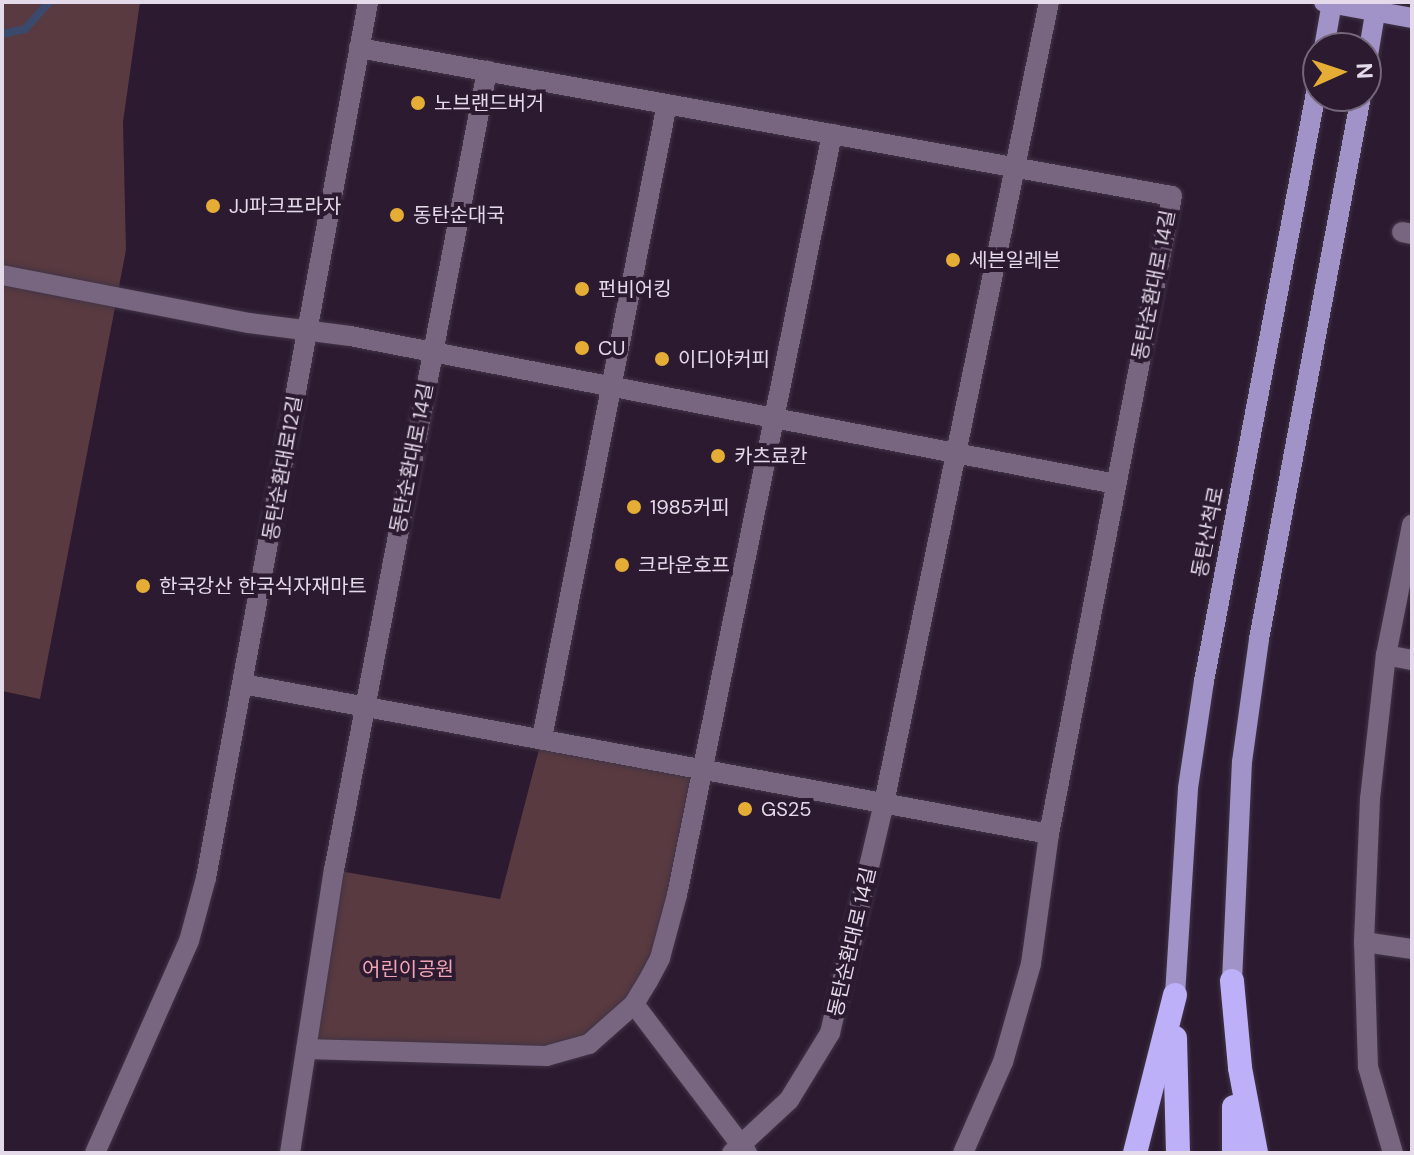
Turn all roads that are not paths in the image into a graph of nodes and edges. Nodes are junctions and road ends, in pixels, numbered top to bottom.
1 (368, 2) edge
2 (1049, 2) edge
3 (1329, 2) edge
4 (1376, 7) edge
5 (1412, 18) edge
6 (1326, 32) edge
7 (1372, 32) edge
8 (359, 48) junction
9 (487, 71) junction
10 (667, 104) junction
11 (1312, 112) edge
12 (1358, 112) edge
13 (832, 134) junction
14 (1015, 167) junction
15 (2, 275) edge
16 (308, 330) junction
17 (433, 352) junction
18 (612, 387) junction
19 (774, 418) junction
20 (956, 453) junction
21 (1116, 484) junction
22 (1412, 525) edge
23 (1386, 655) junction
24 (1412, 660) edge
25 (243, 684) junction
26 (365, 704) junction
27 (542, 738) junction
28 (703, 769) junction
29 (884, 803) junction
30 (1049, 834) junction
31 (1364, 942) junction
32 (1412, 949) edge
33 (1232, 981) junction
34 (1175, 995) junction
35 (634, 1004) junction
36 (306, 1049) junction
37 (740, 1151) edge
38 (95, 1153) edge
39 (290, 1153) edge
40 (963, 1153) edge
41 (1135, 1153) edge
42 (1178, 1153) edge
43 (1234, 1153) edge
44 (1256, 1153) edge
45 (1393, 1153) edge

1 - 8 street, 동탄순환대로12길
2 - 14 street, 동탄순환대로 14길
3 - 4 main road
3 - 6 main road
4 - 5 main road
4 - 7 main road
8 - 9 street, 동탄순환대로 14길
8 - 16 street, 동탄순환대로12길
9 - 10 street, 동탄순환대로 14길
9 - 17 street, 동탄순환대로 14길
10 - 13 street, 동탄순환대로 14길
10 - 18 street
11 - 34 main road, 동탄산척로
12 - 33 main road
13 - 14 street, 동탄순환대로 14길
13 - 19 street
14 - 20 street, 동탄순환대로 14길
14 - 21 street, 동탄순환대로 14길
15 - 16 street
16 - 17 street
16 - 25 street, 동탄순환대로12길
17 - 18 street
17 - 26 street, 동탄순환대로 14길
18 - 19 street
18 - 27 street
19 - 20 street
19 - 28 street
20 - 21 street
20 - 29 street, 동탄순환대로 14길
21 - 30 street, 동탄순환대로 14길
22 - 23 street
23 - 24 street
23 - 31 street
25 - 26 street
25 - 38 street, 동탄순환대로12길
26 - 27 street
26 - 36 street, 동탄순환대로 14길
27 - 28 street
28 - 29 street
28 - 35 street
29 - 30 street
29 - 37 street, 동탄순환대로 14길
30 - 40 street, 동탄순환대로 14길
31 - 32 street
31 - 45 street
33 - 43 highway
33 - 44 highway
34 - 41 highway
34 - 42 highway
35 - 36 street
35 - 37 street, 동탄순환대로 14길
36 - 39 street, 동탄순환대로 14길

